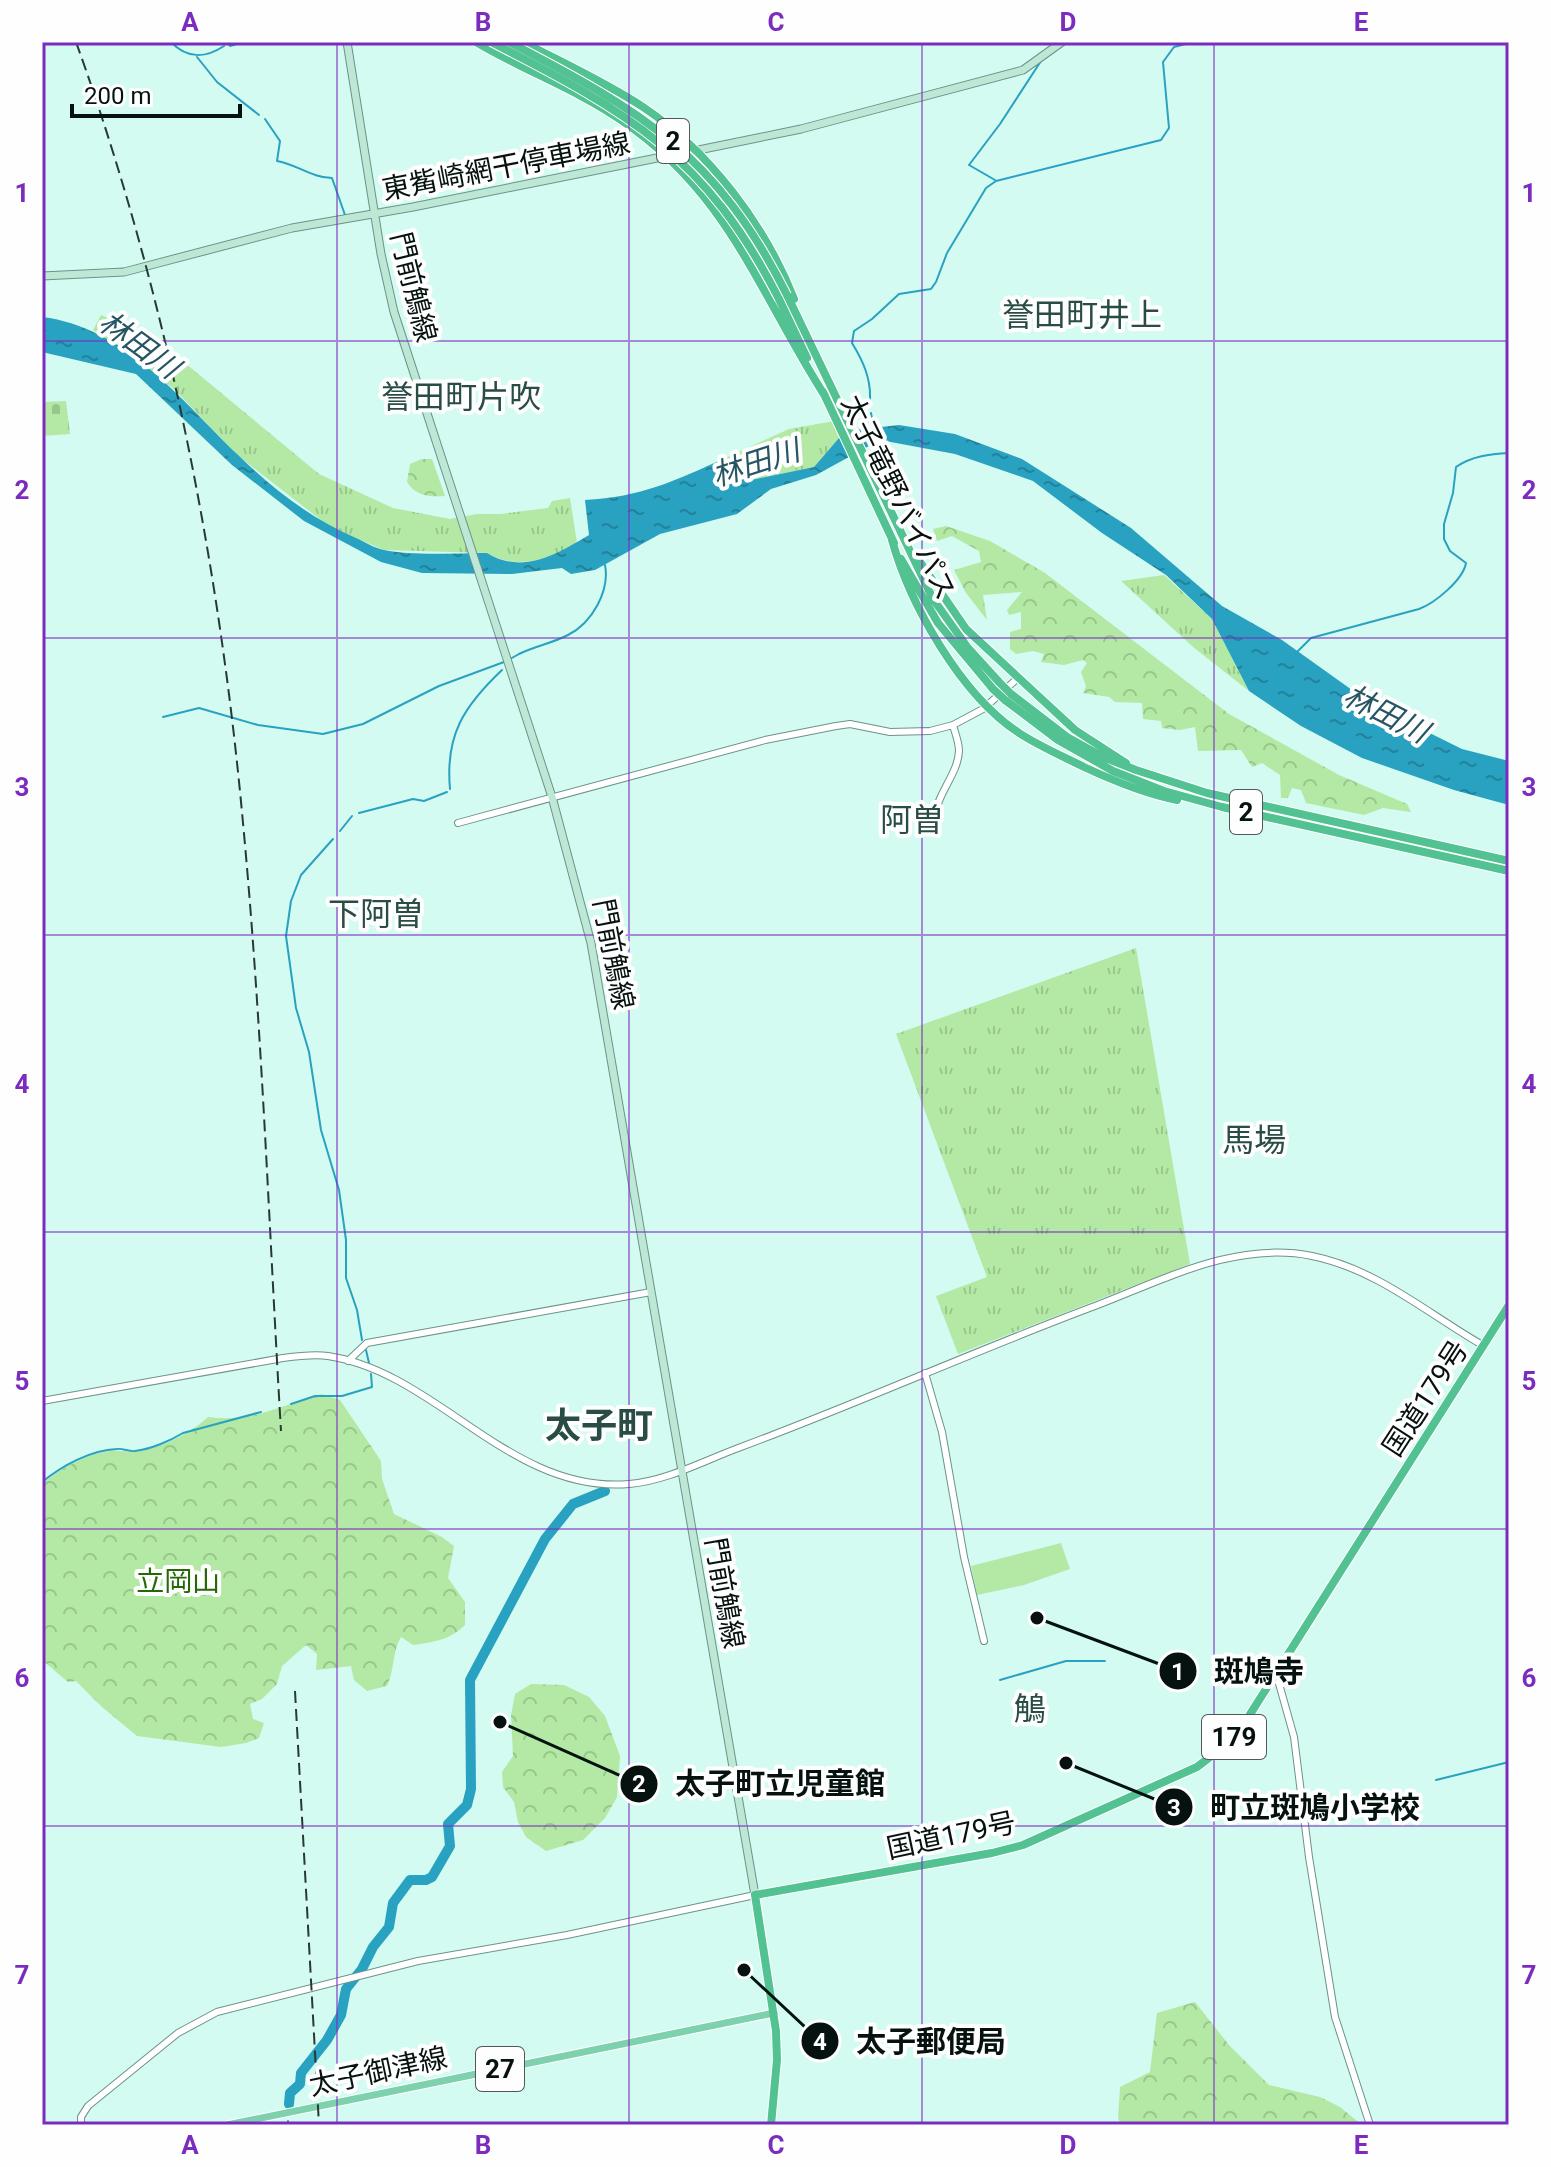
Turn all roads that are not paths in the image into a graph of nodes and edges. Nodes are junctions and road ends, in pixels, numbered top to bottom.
1 (348, 42) edge
2 (476, 42) edge
3 (497, 42) edge
4 (509, 42) edge
5 (523, 42) edge
6 (1062, 42) edge
7 (491, 45) edge
8 (568, 65) junction
9 (351, 72) junction
10 (539, 76) junction
11 (596, 80) junction
12 (602, 109) junction
13 (694, 151) junction
14 (667, 156) junction
15 (374, 214) junction
16 (42, 276) edge
17 (782, 298) junction
18 (838, 413) junction
19 (882, 508) junction
20 (892, 540) junction
21 (1018, 678) junction
22 (996, 686) junction
23 (1008, 697) junction
24 (987, 706) junction
25 (953, 725) junction
26 (1136, 770) junction
27 (552, 797) junction
28 (1222, 807) junction
29 (935, 820) dead end
30 (458, 823) dead end
31 (1509, 859) edge
32 (1509, 871) edge
33 (651, 1292) junction
34 (1509, 1305) edge
35 (1484, 1346) junction
36 (348, 1361) junction
37 (925, 1373) junction
38 (42, 1401) edge
39 (681, 1469) junction
40 (984, 1641) dead end
41 (1276, 1673) junction
42 (755, 1895) junction
43 (774, 2013) junction
44 (81, 2125) edge
45 (227, 2125) edge
46 (771, 2125) edge
47 (1370, 2125) edge

1 - 9 main road
1 - 9 main road, 門前鵤線
2 - 7 highway
3 - 7 highway
4 - 17 highway, 太子竜野バイパス / 2, bridge
5 - 8 highway
6 - 13 main road, 東觜崎網干停車場線
7 - 10 highway
7 - 17 highway, 太子竜野バイパス / 2, bridge
8 - 10 highway
8 - 11 highway
9 - 15 main road, 門前鵤線
10 - 12 highway
11 - 12 highway
11 - 13 highway
12 - 14 highway
13 - 14 main road, 東觜崎網干停車場線
13 - 17 highway, bridge
14 - 15 main road, 東觜崎網干停車場線
14 - 17 highway
15 - 16 main road, 東觜崎網干停車場線
15 - 27 main road, 門前鵤線
17 - 18 highway, 太子竜野バイパス / 2
17 - 18 highway, 太子竜野バイパス / 2
18 - 19 highway, 太子竜野バイパス / 2
19 - 20 highway, 太子竜野バイパス / 2
19 - 21 highway
19 - 22 highway, 太子竜野バイパス / 2
20 - 22 highway, 太子竜野バイパス / 2
20 - 24 highway
21 - 24 street
21 - 26 highway
22 - 23 highway, 太子竜野バイパス / 2, bridge
23 - 26 highway, 太子竜野バイパス / 2
23 - 28 highway, 太子竜野バイパス / 2
24 - 25 street
24 - 28 highway
25 - 27 street
25 - 29 street
26 - 31 highway, 太子竜野バイパス / 2
27 - 30 street
27 - 33 main road, 門前鵤線
28 - 32 highway, 太子竜野バイパス / 2
33 - 36 street
33 - 39 main road, 門前鵤線
34 - 35 highway, 国道179号 / 179
35 - 37 street
35 - 41 highway, 国道179号 / 179
36 - 38 street
36 - 39 street
37 - 39 street
37 - 40 street
39 - 42 main road, 門前鵤線
41 - 42 highway, 国道179号 / 179
41 - 47 street
42 - 43 highway
42 - 44 street
43 - 45 main road, 太子御津線 / 27
43 - 46 highway

